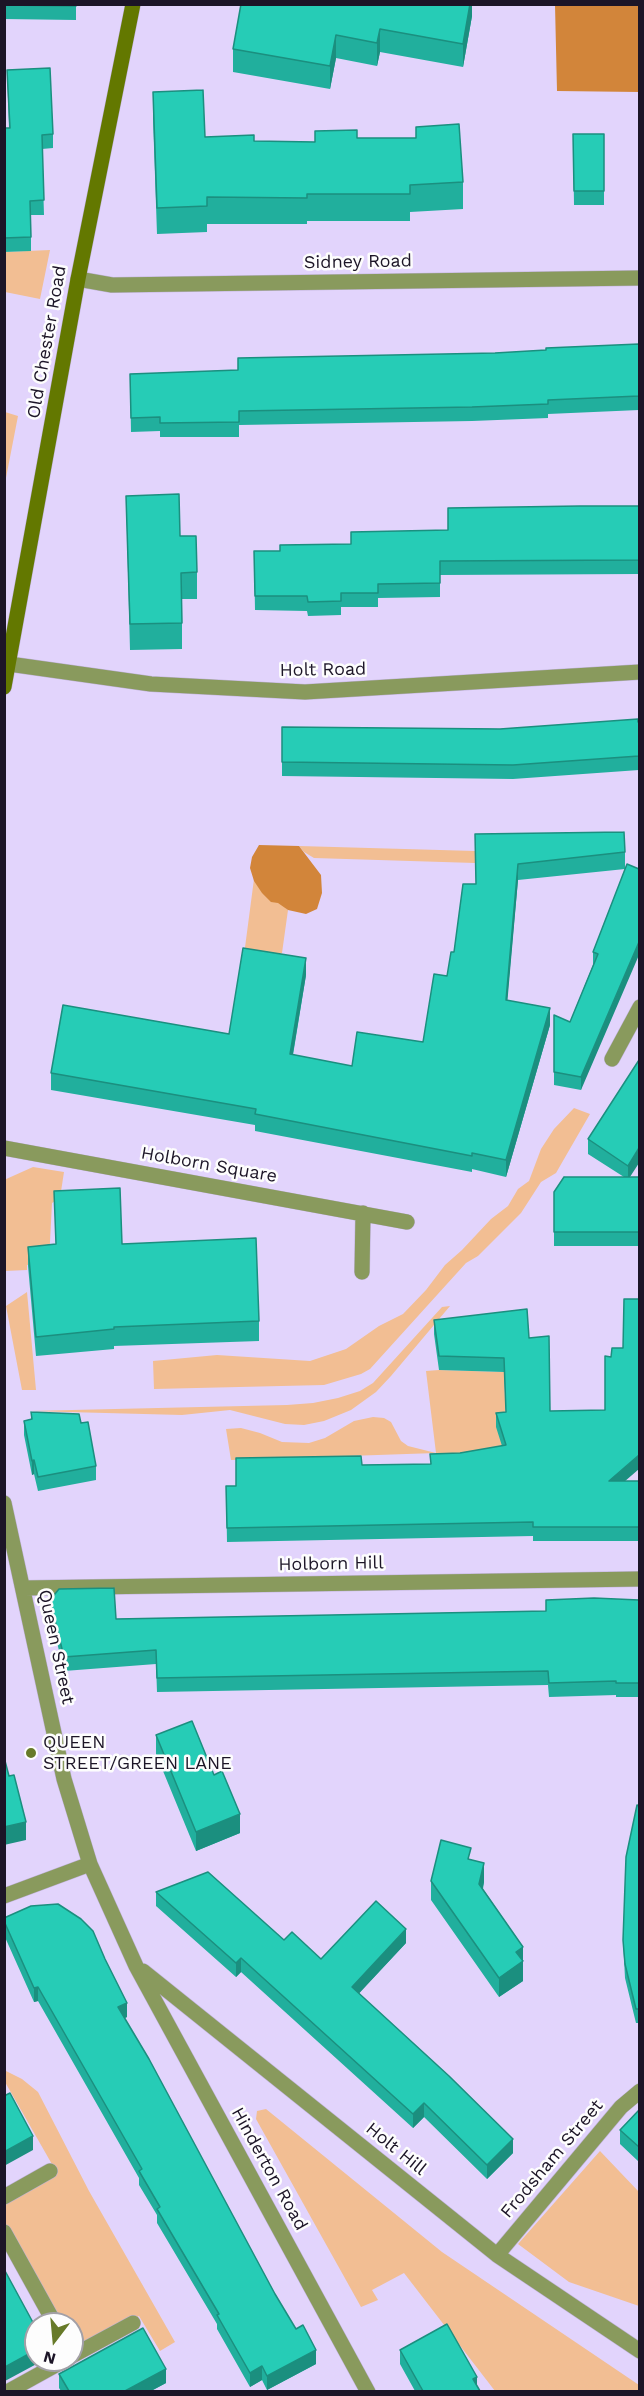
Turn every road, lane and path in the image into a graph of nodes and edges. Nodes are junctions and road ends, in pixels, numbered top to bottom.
1 (133, 4) edge
2 (639, 278) edge
3 (78, 279) junction
4 (9, 664) junction
5 (639, 672) edge
6 (4, 687) edge
7 (639, 1007) edge
8 (612, 1059) dead end
9 (4, 1148) edge
10 (363, 1213) junction
11 (406, 1222) dead end
12 (362, 1272) dead end
13 (4, 1503) edge
14 (639, 1579) edge
15 (24, 1588) junction
16 (90, 1864) junction
17 (4, 1896) edge
18 (136, 1966) junction
19 (639, 2091) edge
20 (50, 2171) dead end
21 (4, 2197) edge
22 (4, 2232) edge
23 (497, 2255) junction
24 (48, 2312) edge
25 (133, 2323) dead end
26 (84, 2350) edge
27 (639, 2350) edge
28 (43, 2372) edge
29 (7, 2391) edge
30 (368, 2391) edge

1 - 3 main road, Old Chester Road
2 - 3 street, Sidney Road
3 - 4 main road, Old Chester Road
4 - 5 street, Holt Road
4 - 6 main road, Old Chester Road
7 - 8 street
9 - 10 street, Holborn Square
10 - 11 street, Holborn Square
10 - 12 street
13 - 15 street, Queen Street
14 - 15 street, Holborn Hill
15 - 16 street, Queen Street
16 - 17 street
16 - 18 street, Queen Street
18 - 23 street, Holt Hill
18 - 30 street, Hinderton Road
19 - 23 street, Frodsham Street
20 - 21 street
22 - 24 street
23 - 27 street, Holt Hill
25 - 26 street
28 - 29 street

